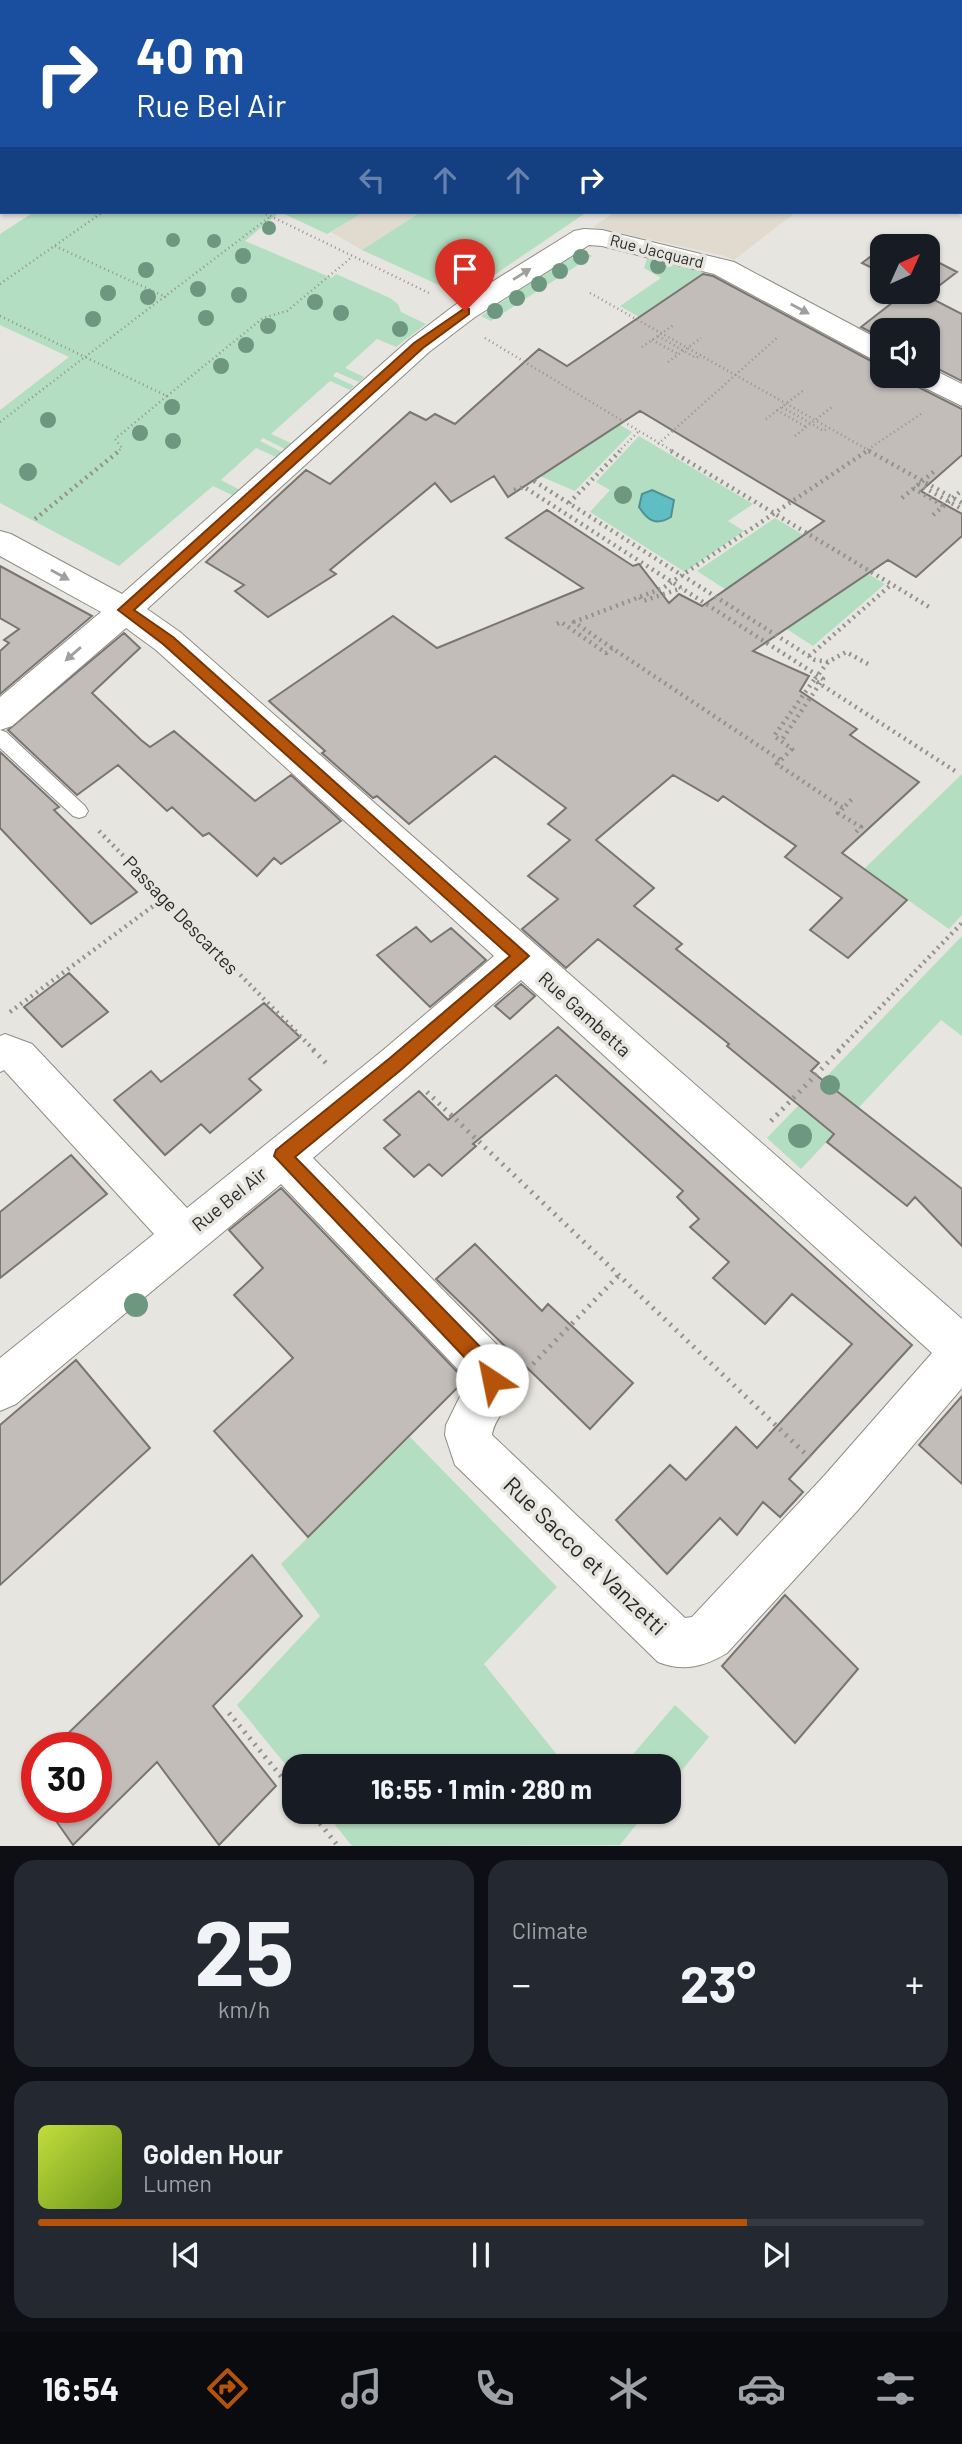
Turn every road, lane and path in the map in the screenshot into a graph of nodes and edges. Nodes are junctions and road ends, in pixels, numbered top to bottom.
1 (100, 214) edge
2 (266, 214) edge
3 (271, 216) junction
4 (54, 246) junction
5 (352, 257) junction
6 (0, 284) edge
7 (590, 293) dead end
8 (166, 297) junction
9 (806, 312) junction
10 (0, 316) edge
11 (455, 319) junction
12 (675, 324) dead end
13 (658, 336) junction
14 (701, 338) dead end
15 (652, 340) junction
16 (642, 347) dead end
17 (870, 347) edge
18 (678, 355) junction
19 (701, 355) junction
20 (85, 357) junction
21 (668, 362) dead end
22 (736, 375) junction
23 (940, 384) edge
24 (804, 390) dead end
25 (958, 394) edge
26 (167, 396) junction
27 (833, 406) dead end
28 (780, 409) junction
29 (766, 419) dead end
30 (0, 422) edge
31 (806, 427) junction
32 (828, 428) junction
33 (638, 432) junction
34 (795, 436) dead end
35 (659, 444) junction
36 (868, 450) junction
37 (937, 469) dead end
38 (534, 481) dead end
39 (918, 484) junction
40 (913, 488) junction
41 (514, 490) dead end
42 (962, 490) edge
43 (902, 498) dead end
44 (569, 503) junction
45 (962, 503) edge
46 (944, 506) junction
47 (962, 509) edge
48 (775, 514) junction
49 (933, 515) dead end
50 (2, 543) edge
51 (683, 576) junction
52 (892, 584) junction
53 (682, 588) junction
54 (639, 597) junction
55 (931, 608) dead end
56 (125, 610) junction
57 (557, 624) dead end
58 (612, 648) junction
59 (607, 653) junction
60 (809, 656) junction
61 (601, 657) dead end
62 (828, 662) junction
63 (868, 664) dead end
64 (814, 680) junction
65 (0, 717) edge
66 (0, 737) edge
67 (781, 741) junction
68 (780, 760) junction
69 (958, 773) dead end
70 (853, 798) dead end
71 (843, 808) junction
72 (79, 811) joint
73 (856, 832) dead end
74 (164, 898) junction
75 (962, 923) edge
76 (521, 956) junction
77 (2, 1053) edge
78 (396, 1064) junction
79 (358, 1095) junction
80 (741, 1154) junction
81 (283, 1156) junction
82 (184, 1235) junction
83 (620, 1273) junction
84 (962, 1351) edge
85 (492, 1380) junction
86 (0, 1388) edge
87 (841, 1493) junction
88 (229, 1713) dead end
89 (282, 1777) edge
90 (320, 1824) edge
91 (338, 1846) edge

1 - 4 path
2 - 3 path
3 - 5 path
3 - 8 path
4 - 6 path
4 - 8 path
5 - 11 path
5 - 26 path
7 - 19 path
8 - 20 path
11 -> 9 street, Rue Jacquard
9 - 17 street, Rue Jacquard
9 - 22 path
10 - 20 path
11 - 33 path
11 - 56 street, Rue Jacquard
12 - 13 path, bridge
13 - 15 path, bridge
13 - 19 path
14 - 18 path, bridge
15 - 16 path, bridge
15 - 18 path
18 - 21 path, bridge
19 - 22 path
20 - 26 path
20 - 30 path
22 - 32 path
22 - 35 path
23 - 25 street
24 - 28 path, bridge
25 - 36 path
26 - 50 path
27 - 31 path, bridge
28 - 29 path, bridge
28 - 31 path
28 - 32 path
31 - 34 path, bridge
32 - 36 path
33 - 35 path
33 - 44 path
35 - 48 path
36 - 45 path
36 - 48 path
37 - 39 path, bridge
38 - 44 path
39 - 40 path, bridge
39 - 47 path
40 - 43 path, bridge
40 - 46 path
41 - 53 path, bridge
42 - 46 path, bridge
44 - 51 path
46 - 49 path, bridge
48 - 51 path
48 - 52 path
50 -> 56 street, Rue Gambetta
51 - 54 path
51 - 60 path
52 - 55 path
52 - 60 path
53 - 54 path, bridge
53 - 67 path, bridge
54 - 58 path
56 -> 65 street, Rue Jacquard
56 - 76 street, Rue Gambetta
57 - 59 path
58 - 59 path
58 - 68 path
59 - 61 path
60 - 62 path
62 - 63 path
62 - 64 path
64 - 67 path
64 - 69 path
66 - 72 lane
67 - 68 path
68 - 71 path
70 - 71 path
71 - 73 path
72 - 74 path, Passage Descartes
74 - 77 path
74 - 79 path, Passage Descartes
75 - 80 path
76 - 78 street, Rue Bel Air
76 - 80 street, Rue Gambetta
77 - 82 street
78 - 79 street, Rue Bel Air
78 - 83 path
79 - 81 street, Rue Bel Air
80 - 84 street, Rue Gambetta
81 - 82 street, Rue Bel Air
81 - 85 street
82 - 86 street, Rue Bel Air
83 - 85 path
83 - 87 path
84 - 87 street, Rue Sacco et Vanzetti
85 - 87 street, Rue Sacco et Vanzetti
88 - 89 path
90 - 91 path

